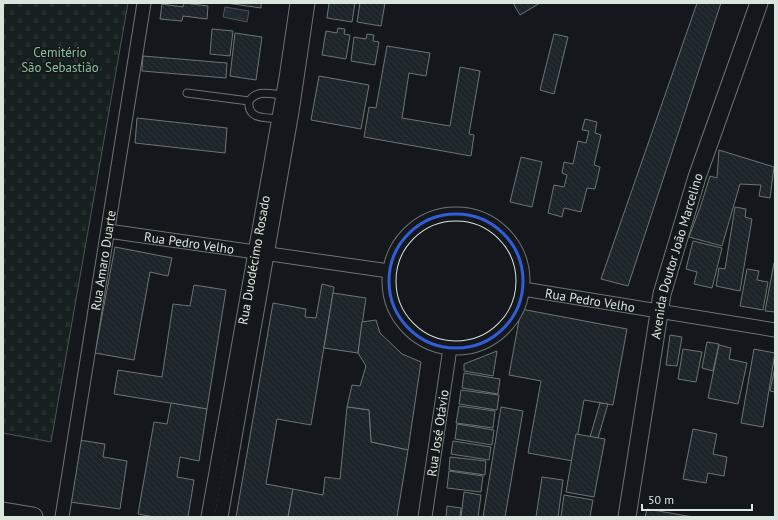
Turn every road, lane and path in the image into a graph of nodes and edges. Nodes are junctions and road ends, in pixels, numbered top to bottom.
1 (144, 3) edge
2 (298, 3) edge
3 (308, 3) edge
4 (759, 3) edge
5 (187, 94) dead end
6 (283, 95) junction
7 (249, 101) junction
8 (278, 119) junction
9 (108, 231) junction
10 (261, 252) junction
11 (389, 271) junction
12 (523, 289) junction
13 (660, 311) junction
14 (775, 330) edge
15 (450, 348) junction
16 (4, 514) edge
17 (33, 517) edge
18 (62, 517) edge
19 (208, 517) edge
20 (221, 517) edge
21 (425, 517) edge
22 (626, 517) edge

1 - 9 street, Rua Amaro Duarte
2 - 6 street, Rua Duodécimo Rosado
3 - 10 street, Rua Duodécimo Rosado
4 - 13 street, Avenida Doutor João Marcelino
5 - 7 lane
6 - 7 lane
6 - 8 street, Rua Duodécimo Rosado
7 - 8 lane
8 - 10 street, Rua Duodécimo Rosado
9 - 10 street, Rua Pedro Velho
9 - 18 street, Rua Amaro Duarte
10 - 11 street, Rua Pedro Velho
10 - 19 street, Rua Duodécimo Rosado
10 - 20 street, Rua Duodécimo Rosado
11 - 12 street
11 - 15 street
12 - 13 street, Rua Pedro Velho
12 - 15 street
13 - 14 street, Rua Pedro Velho
13 - 22 street, Avenida Doutor João Marcelino
15 - 21 street, Rua José Otávio
16 - 17 main road

